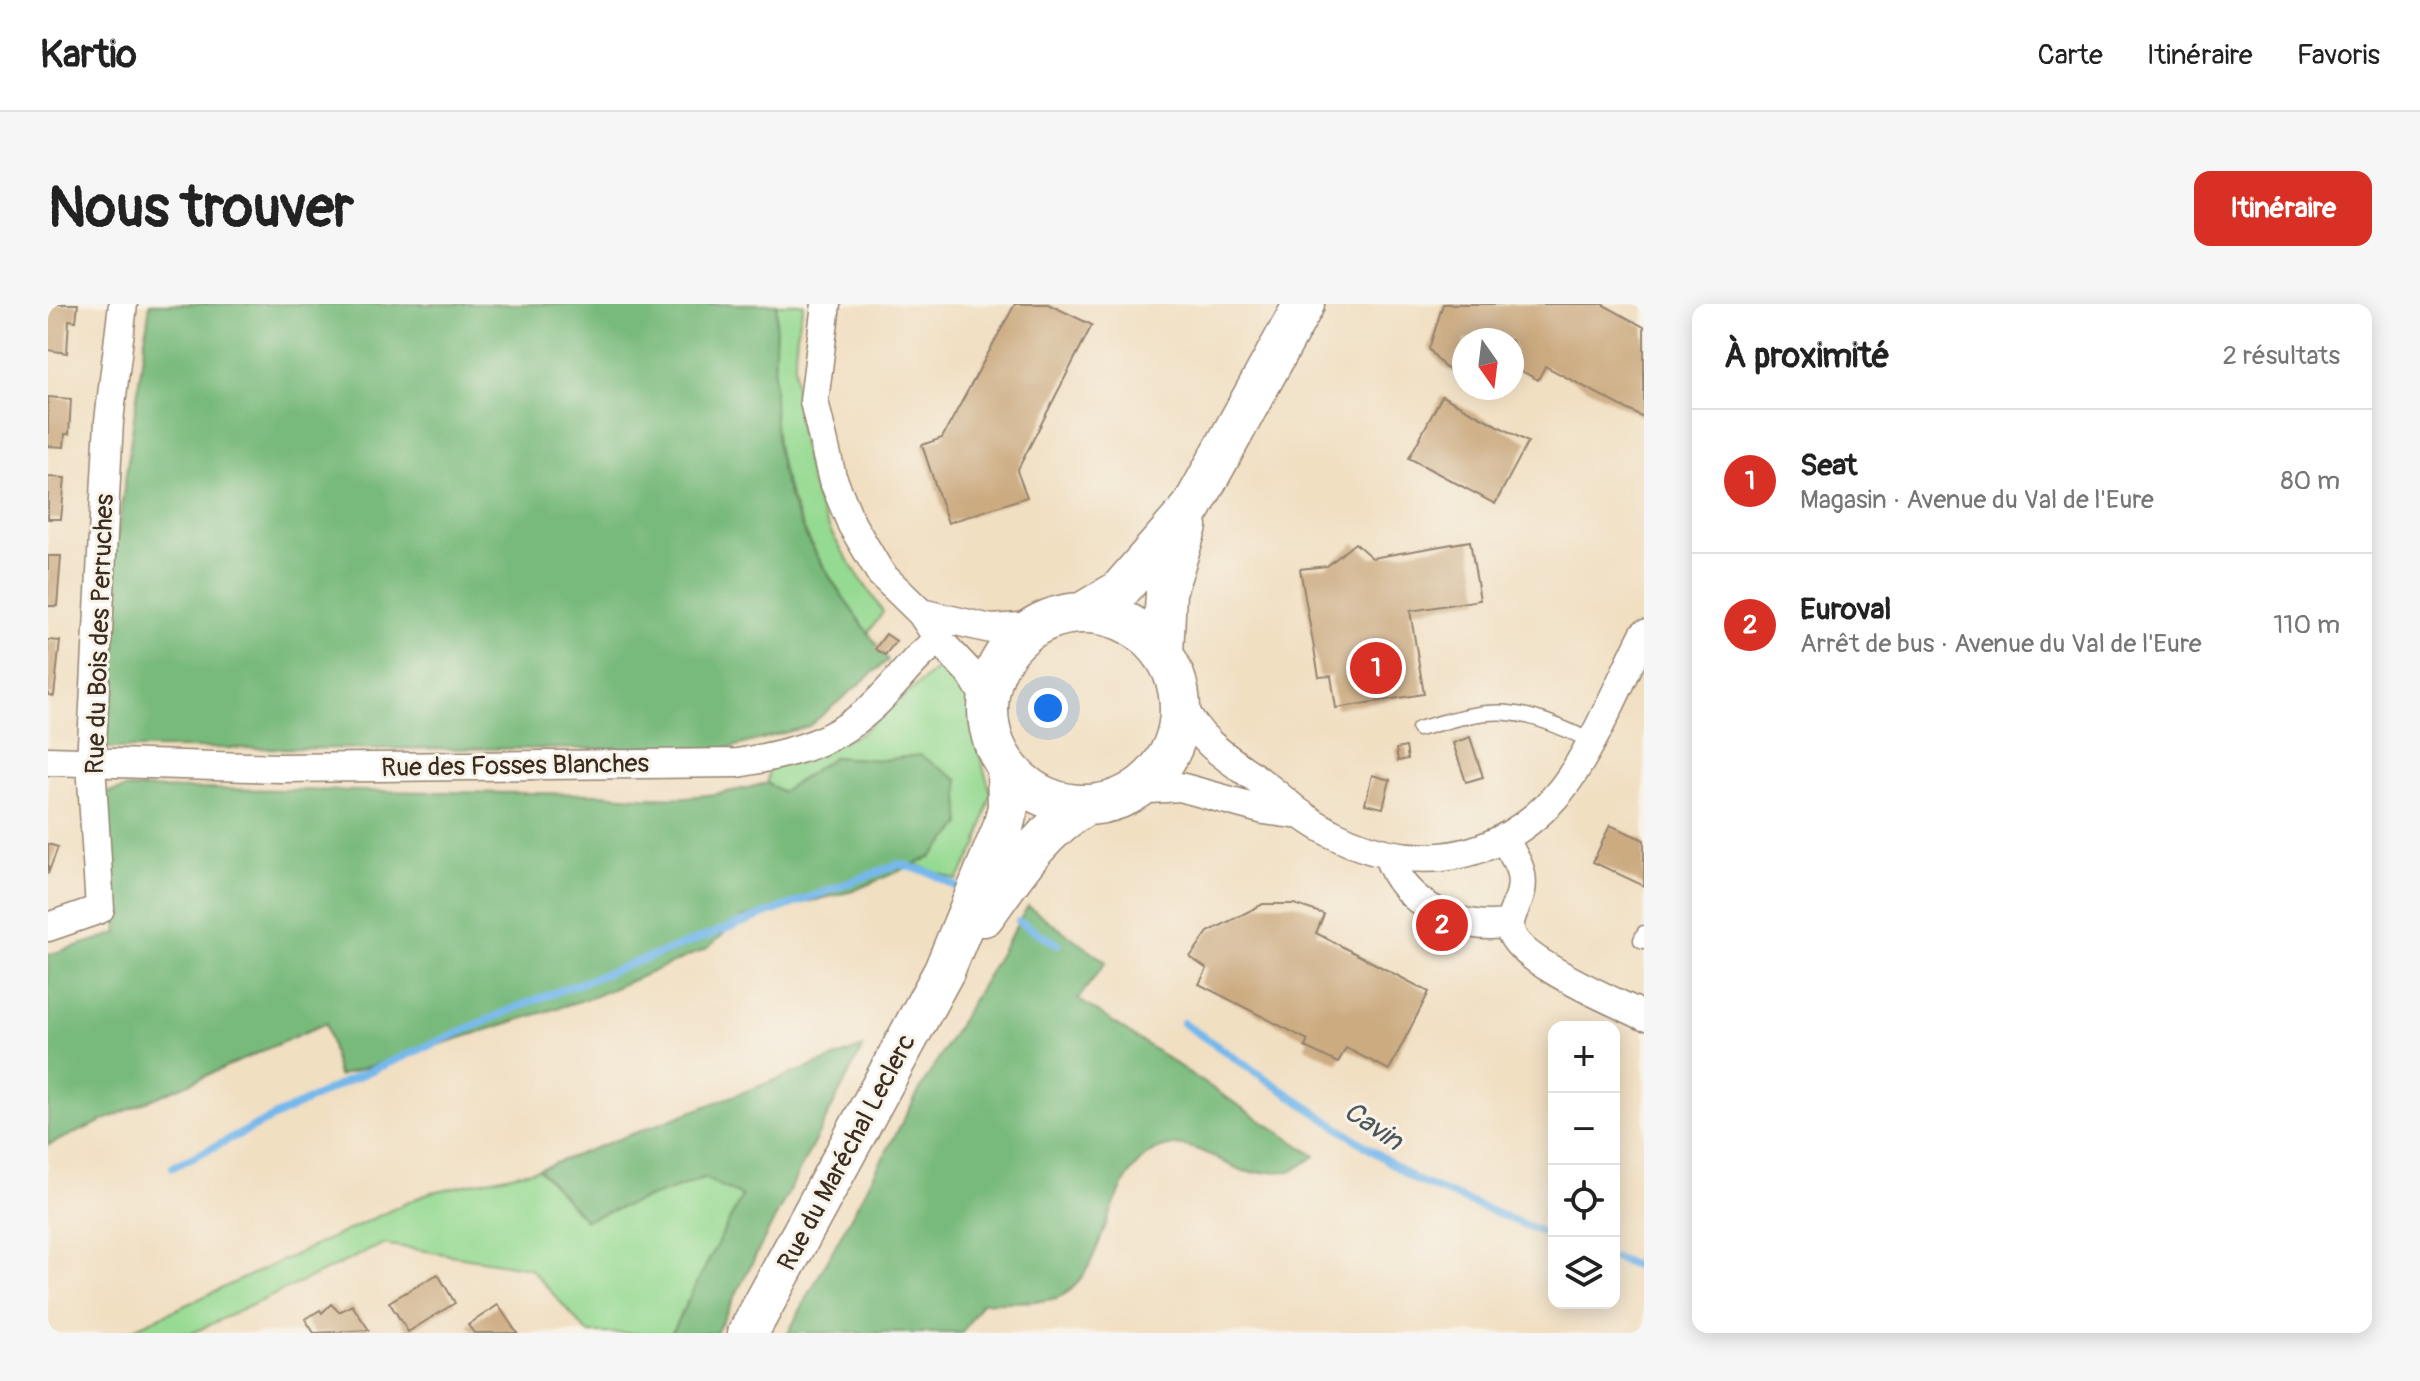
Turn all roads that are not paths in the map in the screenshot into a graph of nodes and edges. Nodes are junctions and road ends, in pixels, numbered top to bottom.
1 (123, 304) edge
2 (826, 304) edge
3 (1304, 304) edge
4 (1192, 507) junction
5 (921, 613) junction
6 (1082, 613) junction
7 (1036, 626) junction
8 (939, 640) junction
9 (1642, 643) edge
10 (1163, 654) junction
11 (988, 702) junction
12 (1181, 703) junction
13 (1419, 729) dead end
14 (1589, 740) junction
15 (48, 761) edge
16 (91, 763) junction
17 (1007, 766) junction
18 (1135, 790) junction
19 (1084, 806) junction
20 (1300, 815) junction
21 (1504, 839) junction
22 (1388, 855) junction
23 (1510, 923) junction
24 (48, 927) edge
25 (1644, 933) edge
26 (1644, 941) edge
27 (944, 971) junction
28 (1644, 1016) edge
29 (748, 1333) edge

1 - 16 street, Rue du Bois des Perruches
2 - 5 street
3 - 4 main road
4 - 6 main road
4 - 10 main road
5 - 7 street
5 - 8 street
6 - 7 main road
6 - 10 main road
7 - 11 main road
8 - 11 street
8 - 16 street, Rue des Fosses Blanches
9 - 14 street
10 - 12 main road
11 - 17 main road
12 - 18 main road
12 - 20 street
13 - 14 lane
14 - 21 street
15 - 16 street, Rue des Fosses Blanches
16 - 24 street, Rue du Bois des Perruches
17 - 19 main road
17 - 27 main road, Rue du Maréchal Leclerc
18 - 19 main road
18 - 20 street
19 - 27 main road, Rue du Maréchal Leclerc
20 - 22 street
21 - 22 street
21 - 23 street
22 - 23 street
23 - 28 street
25 - 26 lane
27 - 29 main road, Rue du Maréchal Leclerc

